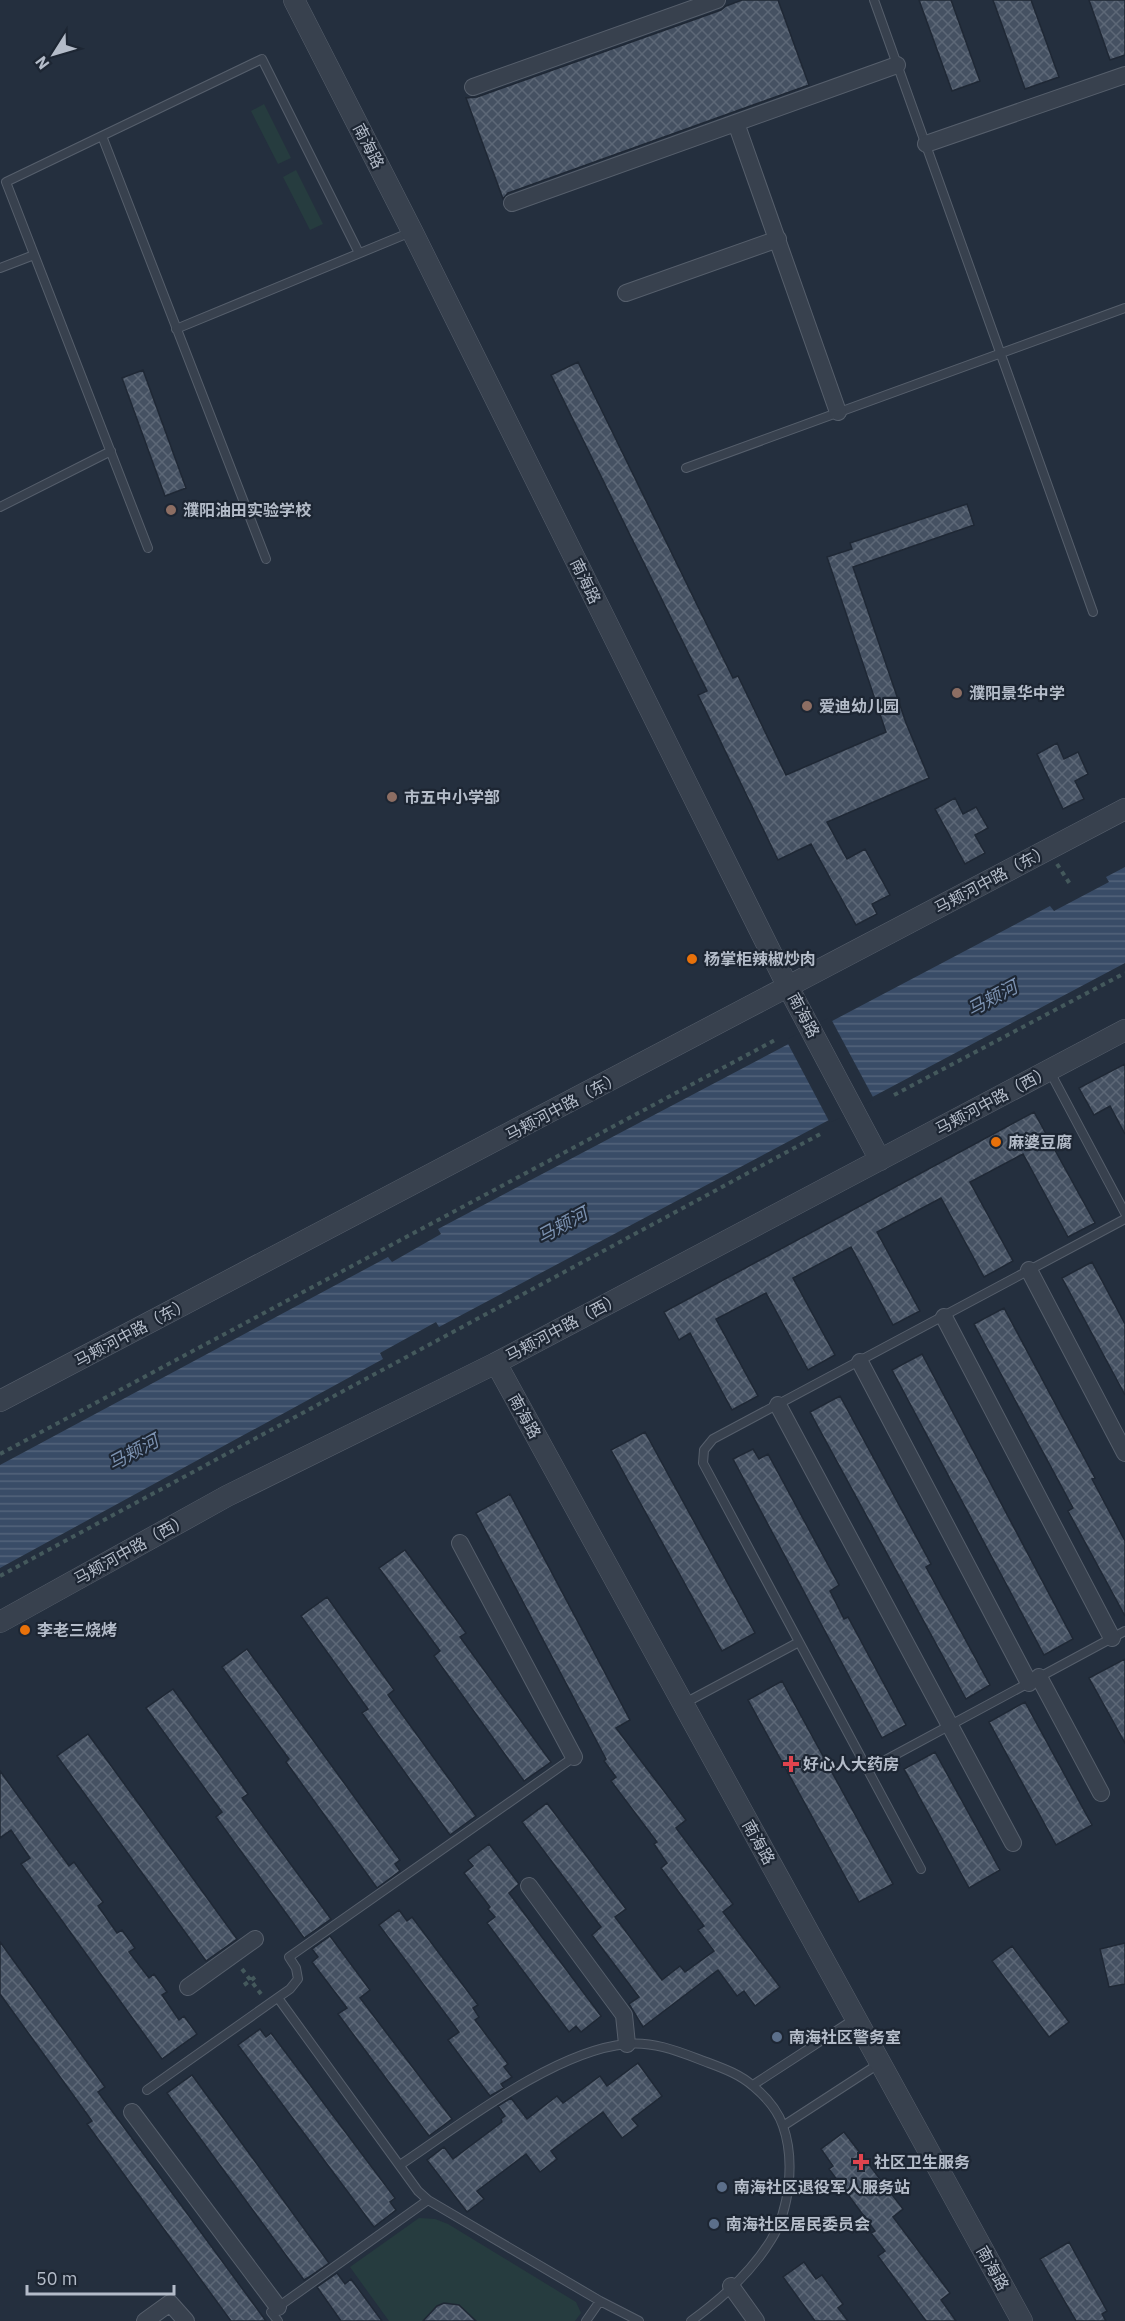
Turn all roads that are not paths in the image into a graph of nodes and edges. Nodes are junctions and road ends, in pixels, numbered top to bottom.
1 (294, 0) edge
2 (717, 0) edge
3 (874, 0) edge
4 (897, 65) junction
5 (1125, 75) edge
6 (472, 87) dead end
7 (736, 123) junction
8 (102, 136) junction
9 (926, 144) junction
10 (512, 203) dead end
11 (412, 231) junction
12 (778, 239) junction
13 (359, 253) junction
14 (34, 255) junction
15 (0, 268) edge
16 (626, 293) dead end
17 (1125, 308) edge
18 (176, 329) junction
19 (1000, 353) junction
20 (838, 412) junction
21 (111, 451) junction
22 (686, 468) dead end
23 (0, 507) edge
24 (148, 548) dead end
25 (266, 559) dead end
26 (1093, 612) dead end
27 (1125, 809) edge
28 (789, 987) junction
29 (1125, 1029) edge
30 (1049, 1070) junction
31 (880, 1160) junction
32 (1125, 1213) edge
33 (1125, 1219) edge
34 (1029, 1270) junction
35 (944, 1317) junction
36 (860, 1362) junction
37 (496, 1363) junction
38 (0, 1401) edge
39 (778, 1405) junction
40 (1125, 1453) edge
41 (460, 1543) dead end
42 (0, 1622) edge
43 (1119, 1634) edge
44 (799, 1642) junction
45 (1034, 1680) junction
46 (683, 1704) junction
47 (950, 1725) junction
48 (574, 1757) joint
49 (867, 1770) junction
50 (1101, 1793) dead end
51 (1013, 1843) dead end
52 (921, 1869) dead end
53 (529, 1886) dead end
54 (255, 1939) dead end
55 (188, 1988) dead end
56 (278, 1998) junction
57 (856, 2018) junction
58 (627, 2043) junction
59 (880, 2063) junction
60 (753, 2085) junction
61 (147, 2090) dead end
62 (132, 2112) dead end
63 (783, 2126) junction
64 (400, 2165) junction
65 (428, 2200) junction
66 (731, 2286) junction
67 (600, 2301) junction
68 (278, 2314) edge
69 (144, 2321) edge
70 (186, 2321) edge
71 (586, 2321) edge
72 (639, 2321) edge
73 (691, 2321) edge
74 (756, 2321) edge
75 (1022, 2321) edge

1 - 11 street, 南海路
2 - 6 street
3 - 4 lane
4 - 7 street
4 - 9 lane
5 - 9 street
7 - 10 street
7 - 12 street
8 - 13 lane
8 - 14 lane
8 - 18 lane
9 - 19 lane
11 - 13 lane
11 - 28 street, 南海路
12 - 16 street
12 - 20 street
13 - 18 lane
14 - 15 lane
14 - 21 lane
17 - 19 lane
18 - 25 lane
19 - 20 lane
19 - 26 lane
20 - 22 lane
21 - 23 lane
21 - 24 lane
27 - 28 street, 马颊河中路（东）
28 - 31 street, 南海路
28 - 38 street, 马颊河中路（东）
29 - 30 street, 马颊河中路（西）
30 - 31 street, 马颊河中路（西）
30 - 32 lane
31 - 37 street, 马颊河中路（西）
33 - 34 lane
34 - 35 lane
34 - 40 street
35 - 36 lane
35 - 43 street
36 - 39 lane
36 - 45 street
37 - 42 street, 马颊河中路（西）
37 - 46 street, 南海路
39 - 44 lane
39 - 47 street
41 - 48 street
43 - 45 lane
44 - 46 lane
44 - 49 lane
45 - 47 lane
45 - 50 street
46 - 57 street, 南海路
47 - 49 lane
47 - 51 street
48 - 56 lane
49 - 52 lane
53 - 58 street
54 - 55 street
56 - 61 lane
56 - 64 lane
57 - 59 street, 南海路
57 - 60 lane
58 - 60 lane
58 - 64 lane
59 - 63 lane
59 - 75 street, 南海路
60 - 63 lane
62 - 68 street
63 - 66 lane
64 - 65 lane
65 - 67 lane
65 - 68 lane
66 - 73 lane
66 - 74 street
67 - 71 lane
67 - 72 lane
69 - 70 street

